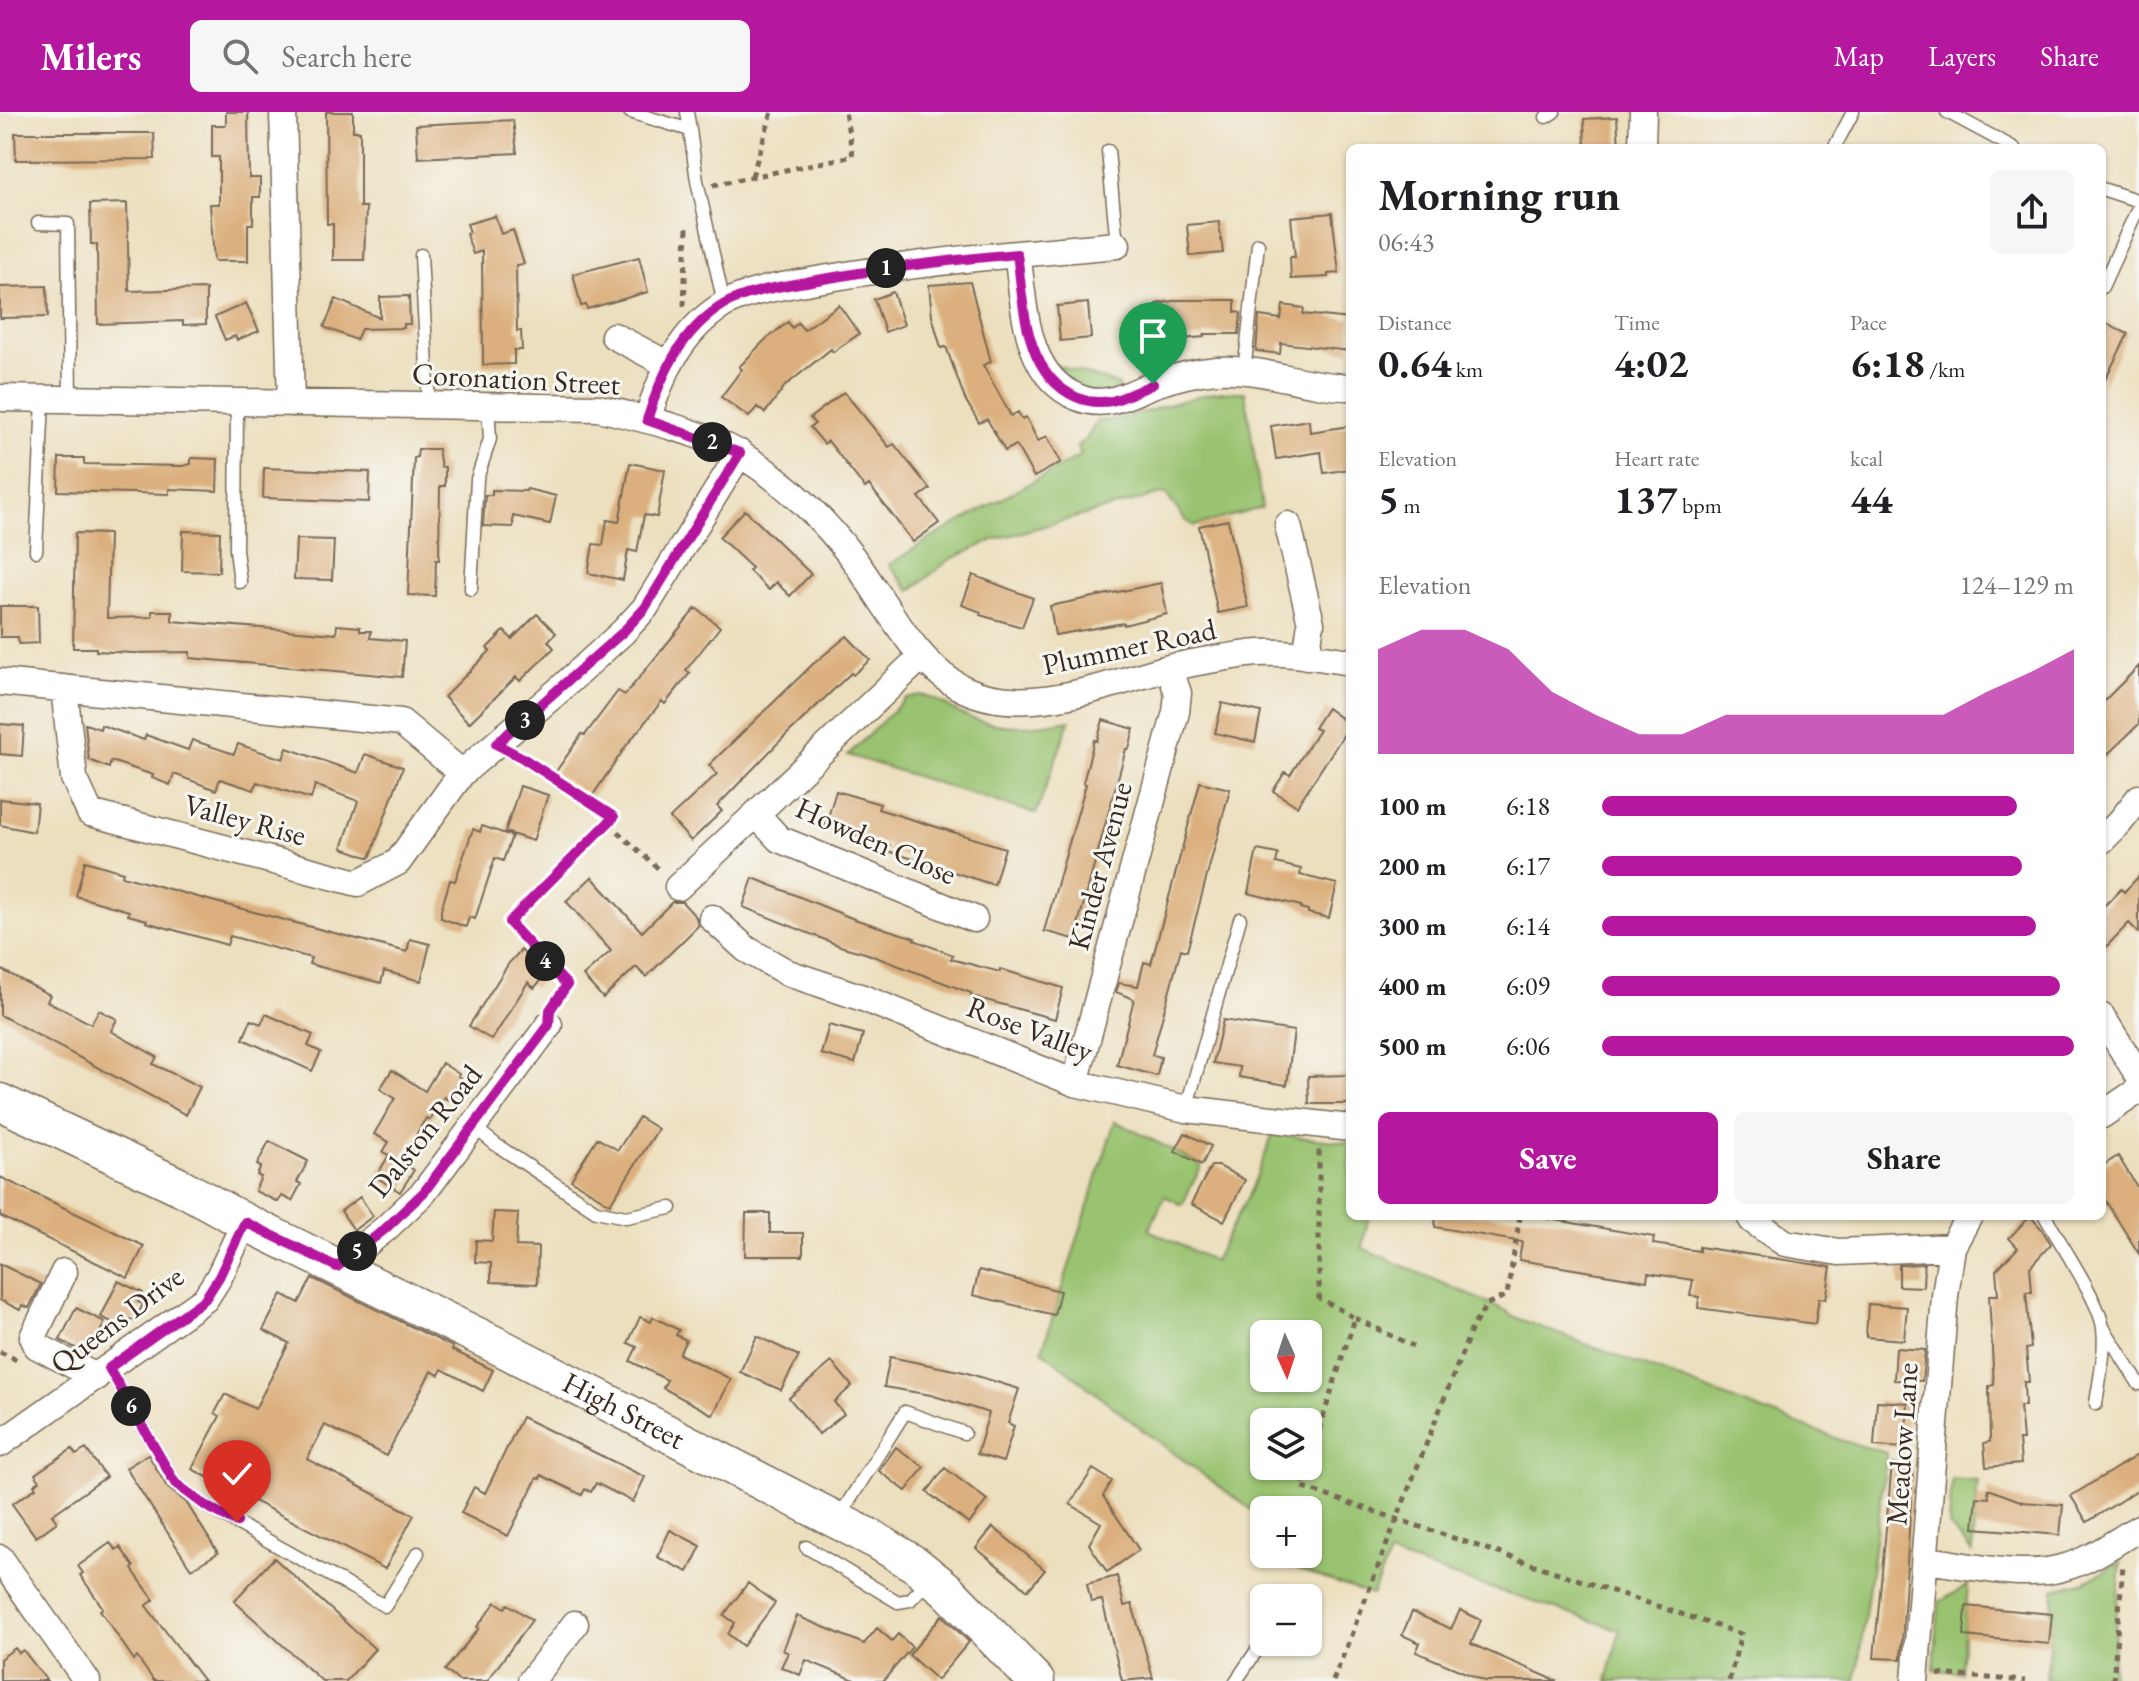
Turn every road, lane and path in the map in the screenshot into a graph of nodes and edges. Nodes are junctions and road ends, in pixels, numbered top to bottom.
1 (283, 112) edge
2 (630, 112) edge
3 (687, 112) edge
4 (772, 112) edge
5 (845, 112) edge
6 (1643, 112) edge
7 (1853, 112) edge
8 (1947, 112) edge
9 (690, 130) junction
10 (1642, 144) edge
11 (1836, 144) edge
12 (2004, 144) edge
13 (1108, 151) dead end
14 (752, 176) junction
15 (710, 186) dead end
16 (2106, 191) edge
17 (2139, 204) edge
18 (38, 223) dead end
19 (1258, 244) dead end
20 (1117, 245) joint
21 (1017, 254) junction
22 (421, 255) dead end
23 (2106, 278) edge
24 (724, 304) junction
25 (614, 336) dead end
26 (669, 365) junction
27 (1244, 372) junction
28 (1346, 386) edge
29 (0, 398) edge
30 (43, 399) junction
31 (70, 399) junction
32 (237, 401) junction
33 (291, 403) junction
34 (429, 405) junction
35 (488, 406) junction
36 (647, 420) junction
37 (740, 453) junction
38 (1288, 525) dead end
39 (36, 551) dead end
40 (240, 582) dead end
41 (471, 589) dead end
42 (922, 656) junction
43 (1306, 656) junction
44 (1346, 661) edge
45 (1169, 668) junction
46 (0, 682) edge
47 (64, 688) junction
48 (966, 690) joint
49 (496, 744) junction
50 (462, 773) junction
51 (2139, 798) edge
52 (756, 814) junction
53 (2106, 835) edge
54 (678, 887) dead end
55 (712, 918) dead end
56 (974, 919) dead end
57 (1240, 919) dead end
58 (2106, 1023) edge
59 (549, 1025) joint
60 (2139, 1076) edge
61 (1075, 1083) junction
62 (2139, 1090) edge
63 (0, 1102) edge
64 (1186, 1109) junction
65 (2106, 1112) edge
66 (1319, 1126) junction
67 (474, 1127) junction
68 (1346, 1128) edge
69 (671, 1208) dead end
70 (1519, 1220) edge
71 (1752, 1220) edge
72 (1967, 1220) edge
73 (2047, 1220) edge
74 (245, 1222) junction
75 (1952, 1247) junction
76 (337, 1267) junction
77 (64, 1272) dead end
78 (1355, 1318) junction
79 (2103, 1327) junction
80 (1413, 1346) dead end
81 (102, 1373) junction
82 (2139, 1384) edge
83 (2096, 1404) dead end
84 (1322, 1421) edge
85 (964, 1433) dead end
86 (0, 1444) edge
87 (1303, 1480) edge
88 (1396, 1518) junction
89 (837, 1519) junction
90 (2132, 1532) edge
91 (806, 1547) dead end
92 (418, 1553) dead end
93 (0, 1558) edge
94 (1926, 1560) junction
95 (932, 1578) junction
96 (575, 1624) dead end
97 (1253, 1656) edge
98 (1019, 1675) edge
99 (1915, 1676) edge
100 (87, 1681) edge
101 (531, 1681) edge
102 (1236, 1681) edge
103 (1333, 1681) edge
104 (1729, 1681) edge
105 (2025, 1681) edge
106 (2113, 1681) edge

1 - 33 street
2 - 9 lane
3 - 9 lane
4 - 14 path
5 - 14 path
6 - 10 street
7 - 11 lane
8 - 12 lane
9 - 24 lane
13 - 20 lane
14 - 15 path
16 - 17 lane
17 - 23 lane
18 - 31 lane
19 - 27 lane
20 - 21 street
21 - 24 street
21 - 27 street
22 - 34 lane
24 - 26 street
25 - 26 street
26 - 36 street
27 - 28 street
29 - 30 street, Coronation Street
30 - 31 street, Coronation Street
30 - 39 lane
31 - 32 street, Coronation Street
32 - 33 street, Coronation Street
32 - 40 lane
33 - 34 street, Coronation Street
34 - 35 street, Coronation Street
35 - 36 street, Coronation Street
35 - 41 lane
36 - 37 street, Coronation Street
37 - 42 street, Coronation Street
37 - 49 street, Valley Rise
38 - 43 street
42 - 48 street, Coronation Street
42 - 52 street, Howden Close
43 - 44 street, Plummer Road
43 - 45 street, Plummer Road
45 - 48 street, Plummer Road
45 - 61 street, Kinder Avenue
46 - 47 street
47 - 50 street
47 - 50 street, Valley Rise
49 - 50 street, Valley Rise
49 - 59 path
51 - 53 street
52 - 54 street, Howden Close
52 - 56 street, Howden Close
55 - 61 street, Rose Valley
57 - 64 lane
58 - 60 street
59 - 67 street, Dalston Road
61 - 64 street, Rose Valley
62 - 65 street
63 - 74 main road, High Street
64 - 66 street, Rose Valley
66 - 68 street, Rose Valley
66 - 78 path
67 - 69 lane
67 - 76 street, Dalston Road
70 - 88 path
71 - 75 street
72 - 75 street, Meadow Lane
73 - 79 lane
74 - 76 main road, High Street
74 - 81 street, Queens Drive
75 - 94 street, Meadow Lane
76 - 89 main road, High Street
77 - 81 street
78 - 80 path
78 - 84 path
79 - 82 lane
79 - 83 lane
81 - 86 street, Queens Drive
81 - 92 lane
85 - 89 lane
87 - 88 path
88 - 103 path
88 - 104 path
89 - 95 main road, High Street
90 - 94 street
90 - 106 path
91 - 95 lane
93 - 100 street
94 - 99 street, Meadow Lane
95 - 98 main road, High Street
96 - 101 street
97 - 102 lane
99 - 105 path

